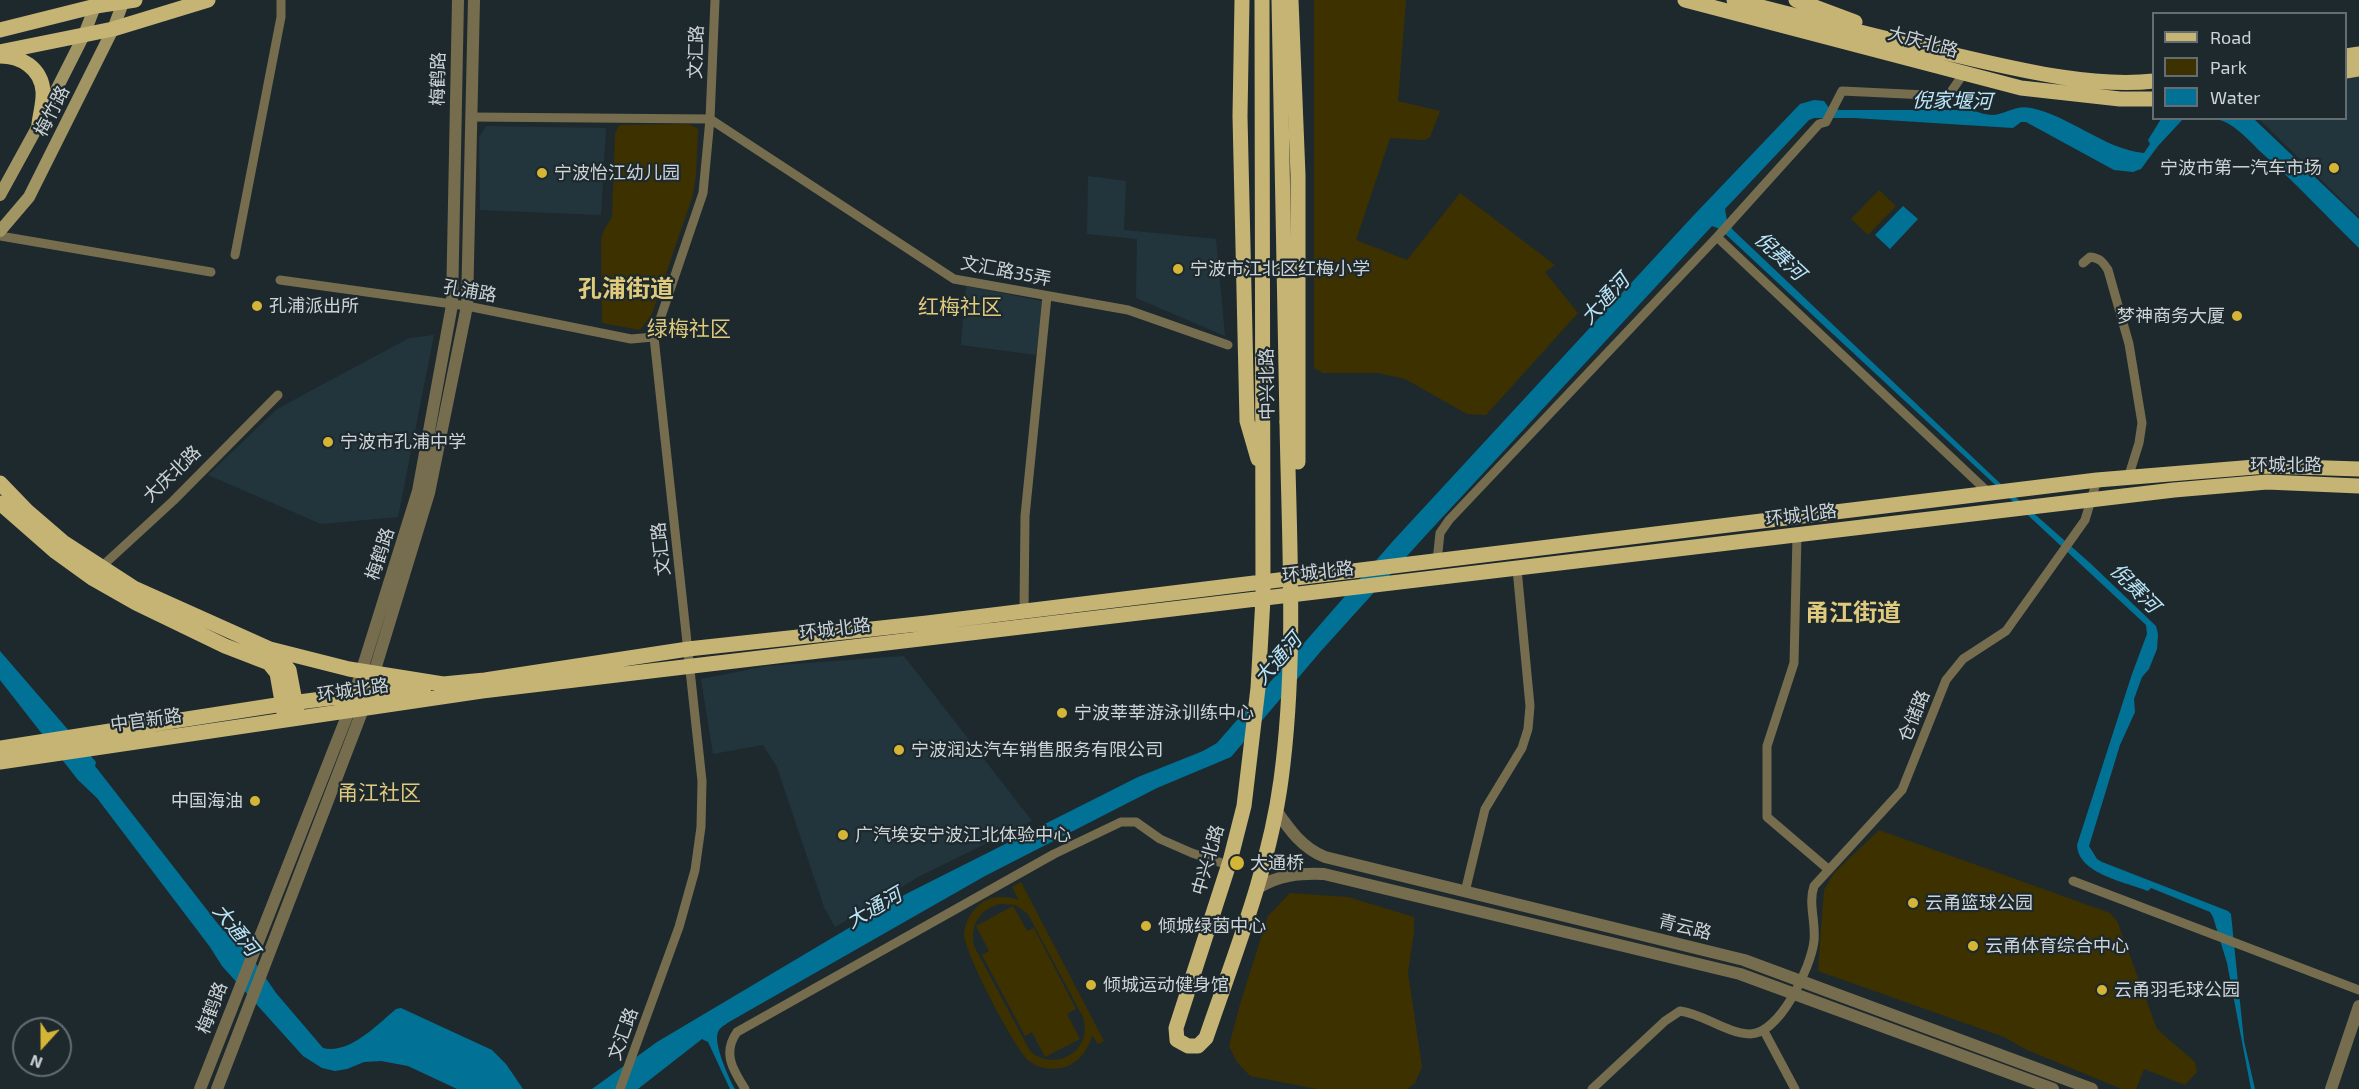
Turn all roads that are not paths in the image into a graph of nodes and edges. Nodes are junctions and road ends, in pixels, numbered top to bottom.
1 (208, 0) edge
2 (281, 0) edge
3 (458, 0) edge
4 (474, 0) edge
5 (714, 0) edge
6 (1242, 0) edge
7 (1262, 0) edge
8 (1279, 0) edge
9 (1291, 0) edge
10 (1734, 0) edge
11 (1796, 0) edge
12 (128, 1) edge
13 (1690, 1) edge
14 (96, 3) edge
15 (113, 28) junction
16 (0, 30) edge
17 (84, 34) junction
18 (1880, 37) junction
19 (0, 54) edge
20 (1964, 73) junction
21 (2152, 81) edge
22 (2152, 99) edge
23 (471, 117) junction
24 (710, 119) junction
25 (39, 124) junction
26 (0, 195) edge
27 (0, 231) edge
28 (0, 236) edge
29 (1718, 236) junction
30 (235, 255) dead end
31 (2084, 263) dead end
32 (211, 272) dead end
33 (280, 279) dead end
34 (1047, 296) junction
35 (452, 305) junction
36 (467, 306) junction
37 (654, 337) junction
38 (1228, 345) dead end
39 (278, 395) dead end
40 (2359, 469) edge
41 (1263, 477) junction
42 (2128, 478) junction
43 (2097, 480) junction
44 (0, 483) edge
45 (2359, 486) edge
46 (1989, 493) junction
47 (2091, 500) junction
48 (0, 503) edge
49 (1289, 528) junction
50 (1797, 535) junction
51 (1437, 561) junction
52 (1517, 569) junction
53 (96, 572) junction
54 (1290, 579) junction
55 (1262, 582) junction
56 (1291, 596) junction
57 (1263, 598) junction
58 (1024, 611) junction
59 (270, 649) junction
60 (688, 649) junction
61 (690, 667) junction
62 (368, 672) junction
63 (443, 684) junction
64 (358, 702) junction
65 (290, 711) junction
66 (5, 747) edge
67 (0, 762) edge
68 (1275, 809) junction
69 (1228, 865) junction
70 (1827, 869) junction
71 (2073, 881) dead end
72 (1258, 888) junction
73 (1465, 892) junction
74 (1801, 981) junction
75 (2359, 990) edge
76 (1793, 994) junction
77 (2359, 1006) edge
78 (1764, 1031) junction
79 (200, 1089) edge
80 (218, 1089) edge
81 (620, 1089) edge
82 (745, 1089) edge
83 (1593, 1089) edge
84 (1795, 1089) edge
85 (2053, 1089) edge
86 (2092, 1089) edge
87 (2331, 1089) edge

1 - 15 main road
2 - 30 street
3 - 35 street, 梅鹤路
4 - 23 street, 梅鹤路
5 - 24 street, 文汇路
6 - 41 main road
7 - 41 main road, 中兴北路
8 - 49 main road, 中兴北路, bridge
9 - 49 main road
10 - 18 main road, 大庆北路
11 - 18 main road, 大庆北路
12 - 14 main road
12 - 15 main road, 梅竹路
13 - 20 main road, 大庆北路
14 - 16 main road
14 - 17 main road, 梅竹路
15 - 17 main road
15 - 27 main road, 梅竹路
17 - 19 main road
17 - 25 main road, 梅竹路
18 - 21 main road, 大庆北路
19 - 25 main road
20 - 22 main road, 大庆北路
20 - 29 street
23 - 24 street
23 - 36 street, 梅鹤路
24 - 34 street, 文汇路35弄
24 - 37 street, 文汇路
25 - 26 main road, 梅竹路
28 - 32 street
29 - 46 street
29 - 51 street
31 - 42 street
33 - 35 street, 孔浦路
34 - 38 street, 文汇路35弄
34 - 58 street
35 - 36 street, 孔浦路
35 - 62 street, 梅鹤路
36 - 37 street, 孔浦路
36 - 62 street, 梅鹤路
37 - 60 street, 文汇路
39 - 53 street, 大庆北路
40 - 42 main road, 环城北路
41 - 55 main road, 中兴北路
42 - 43 main road, 环城北路
43 - 46 main road, 环城北路
43 - 47 street, 仓储路
44 - 53 main road, 环城北路
45 - 47 main road, 环城北路
46 - 51 main road, 环城北路
47 - 50 main road, 环城北路
47 - 70 street, 仓储路
48 - 53 main road, 环城北路
49 - 54 main road, 中兴北路
50 - 52 main road, 环城北路
50 - 70 street
51 - 54 main road, 环城北路
52 - 56 main road, 环城北路
52 - 73 street
53 - 59 main road, 环城北路
53 - 65 main road, 环城北路
54 - 55 main road, 环城北路
54 - 56 main road, 中兴北路
55 - 57 main road, 中兴北路
55 - 58 main road, 环城北路
56 - 57 main road, 环城北路
56 - 68 main road, 中兴北路
57 - 61 main road, 环城北路
57 - 69 main road, 中兴北路
58 - 60 main road, 环城北路
59 - 62 main road, 环城北路
59 - 65 main road, 环城北路
60 - 61 street, 文汇路
60 - 63 main road, 环城北路
61 - 64 main road, 环城北路
61 - 81 street, 文汇路
62 - 63 main road, 环城北路
62 - 64 street, 梅鹤路
63 - 64 main road, 环城北路
64 - 65 main road, 环城北路
64 - 79 street, 梅鹤路
64 - 80 street, 梅鹤路
65 - 66 main road, 中官新路
65 - 67 main road, 中官新路
68 - 72 main road, 中兴北路
68 - 73 street, 青云路
69 - 72 main road, 中兴北路
69 - 82 street
70 - 74 street, 仓储路
71 - 75 street
72 - 76 street, 青云路
73 - 74 street, 青云路
74 - 76 street, 仓储路
74 - 86 street, 青云路
76 - 78 street, 仓储路
76 - 85 street, 青云路
77 - 87 street
78 - 83 street
78 - 84 street

